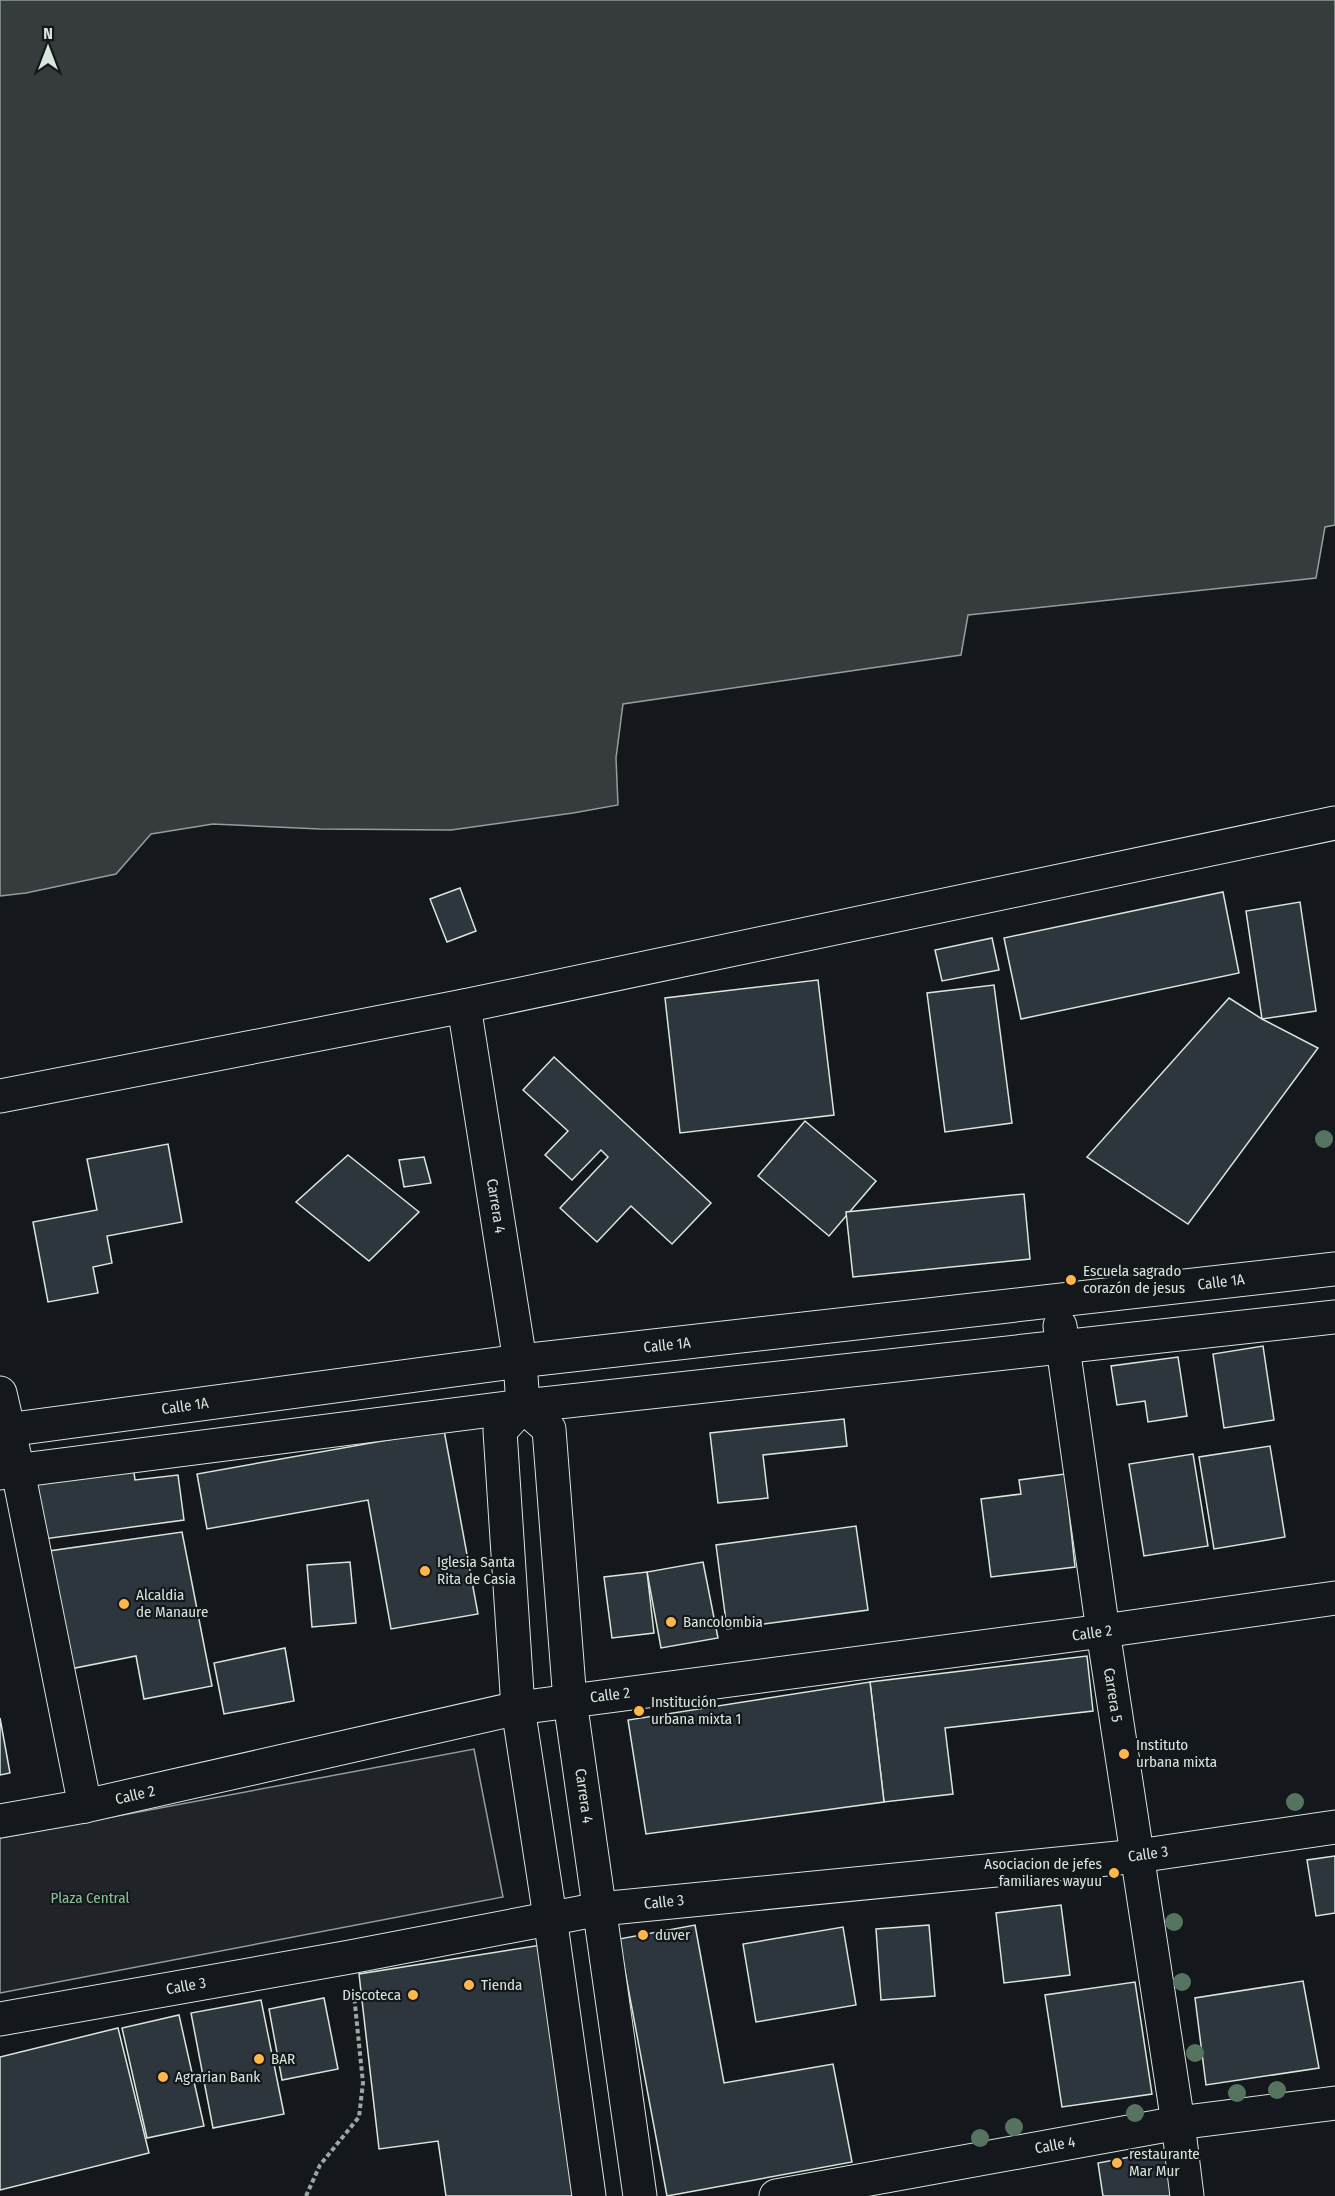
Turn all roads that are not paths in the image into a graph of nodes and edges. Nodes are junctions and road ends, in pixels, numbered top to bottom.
1 (1335, 824) edge
2 (464, 1006) junction
3 (0, 1096) edge
4 (1335, 1269) edge
5 (1055, 1301) junction
6 (1335, 1317) edge
7 (1063, 1347) junction
8 (520, 1361) junction
9 (0, 1393) edge
10 (523, 1406) junction
11 (4, 1430) edge
12 (9, 1472) edge
13 (1335, 1598) edge
14 (1103, 1631) junction
15 (570, 1701) junction
16 (518, 1708) junction
17 (85, 1806) junction
18 (0, 1821) edge
19 (1335, 1827) edge
20 (1138, 1856) junction
21 (600, 1909) junction
22 (550, 1917) junction
23 (0, 2019) edge
24 (1335, 2103) edge
25 (1178, 2123) junction
26 (589, 2196) edge
27 (640, 2196) edge
28 (776, 2196) edge
29 (1187, 2196) edge

1 - 2 street
2 - 3 street
2 - 8 street, Carrera 4
4 - 5 street, Calle 1A
5 - 7 street, Carrera 5
5 - 8 street, Calle 1A
6 - 7 street
7 - 10 street
7 - 14 street, Carrera 5
8 - 10 street, Carrera 4
8 - 11 street, Calle 1A
9 - 11 street
10 - 12 street
10 - 15 street, Carrera 4
10 - 16 street
11 - 12 street
12 - 17 street
13 - 14 street, Calle 2
14 - 15 street, Calle 2
14 - 20 street, Carrera 5
15 - 16 street, Calle 2
15 - 21 street, Carrera 4
16 - 17 street, Calle 2
16 - 22 street
17 - 18 street, Calle 2
19 - 20 street, Calle 3
20 - 21 street, Calle 3
20 - 25 street, Carrera 5
21 - 22 street, Calle 3
21 - 27 street, Carrera 4
22 - 23 street, Calle 3
22 - 26 street
24 - 25 street, Calle 4
25 - 28 street, Calle 4
25 - 29 street, Carrera 5

